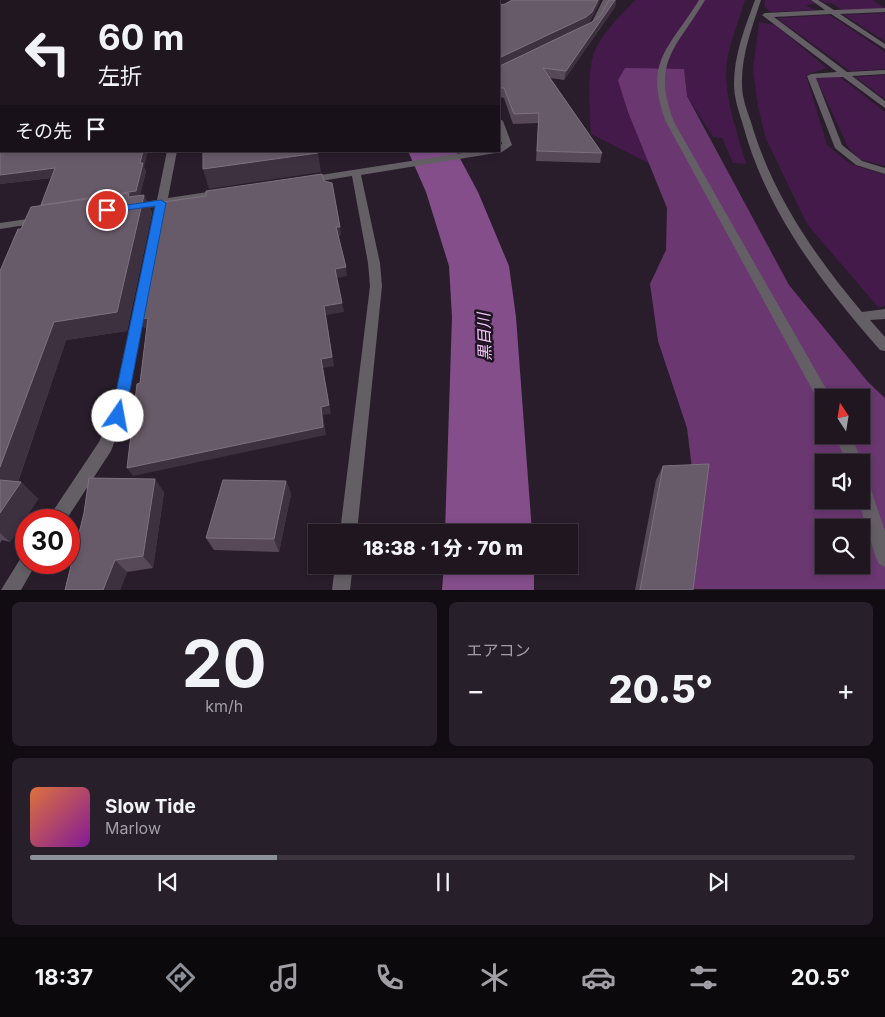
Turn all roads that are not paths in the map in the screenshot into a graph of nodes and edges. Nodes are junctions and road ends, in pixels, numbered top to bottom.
1 (606, 0) edge
2 (702, 0) edge
3 (758, 0) edge
4 (814, 0) edge
5 (885, 10) edge
6 (833, 12) junction
7 (753, 14) junction
8 (769, 16) junction
9 (581, 31) edge
10 (885, 47) edge
11 (885, 72) edge
12 (845, 74) junction
13 (885, 105) edge
14 (500, 124) edge
15 (500, 149) edge
16 (172, 152) edge
17 (490, 152) edge
18 (362, 172) junction
19 (885, 172) edge
20 (297, 182) edge
21 (229, 192) edge
22 (161, 203) junction
23 (123, 208) edge
24 (57, 218) edge
25 (0, 226) edge
26 (885, 314) edge
27 (858, 317) junction
28 (885, 346) edge
29 (819, 389) edge
30 (63, 509) edge
31 (869, 509) edge
32 (349, 524) edge
33 (885, 558) edge
34 (20, 574) edge
35 (343, 574) edge
36 (10, 590) edge
37 (341, 590) edge

1 - 9 street
2 - 29 street
3 - 7 street
4 - 6 street
5 - 6 street
6 - 8 street
6 - 10 street
7 - 8 street
7 - 27 street
8 - 12 street
11 - 12 street
12 - 13 street
12 - 19 street
14 - 15 street
16 - 22 street
17 - 18 street
18 - 20 street
18 - 32 street
21 - 22 street
22 - 23 street
22 - 30 street
24 - 25 street
26 - 27 street
27 - 28 street
31 - 33 street
34 - 36 street
35 - 37 street

